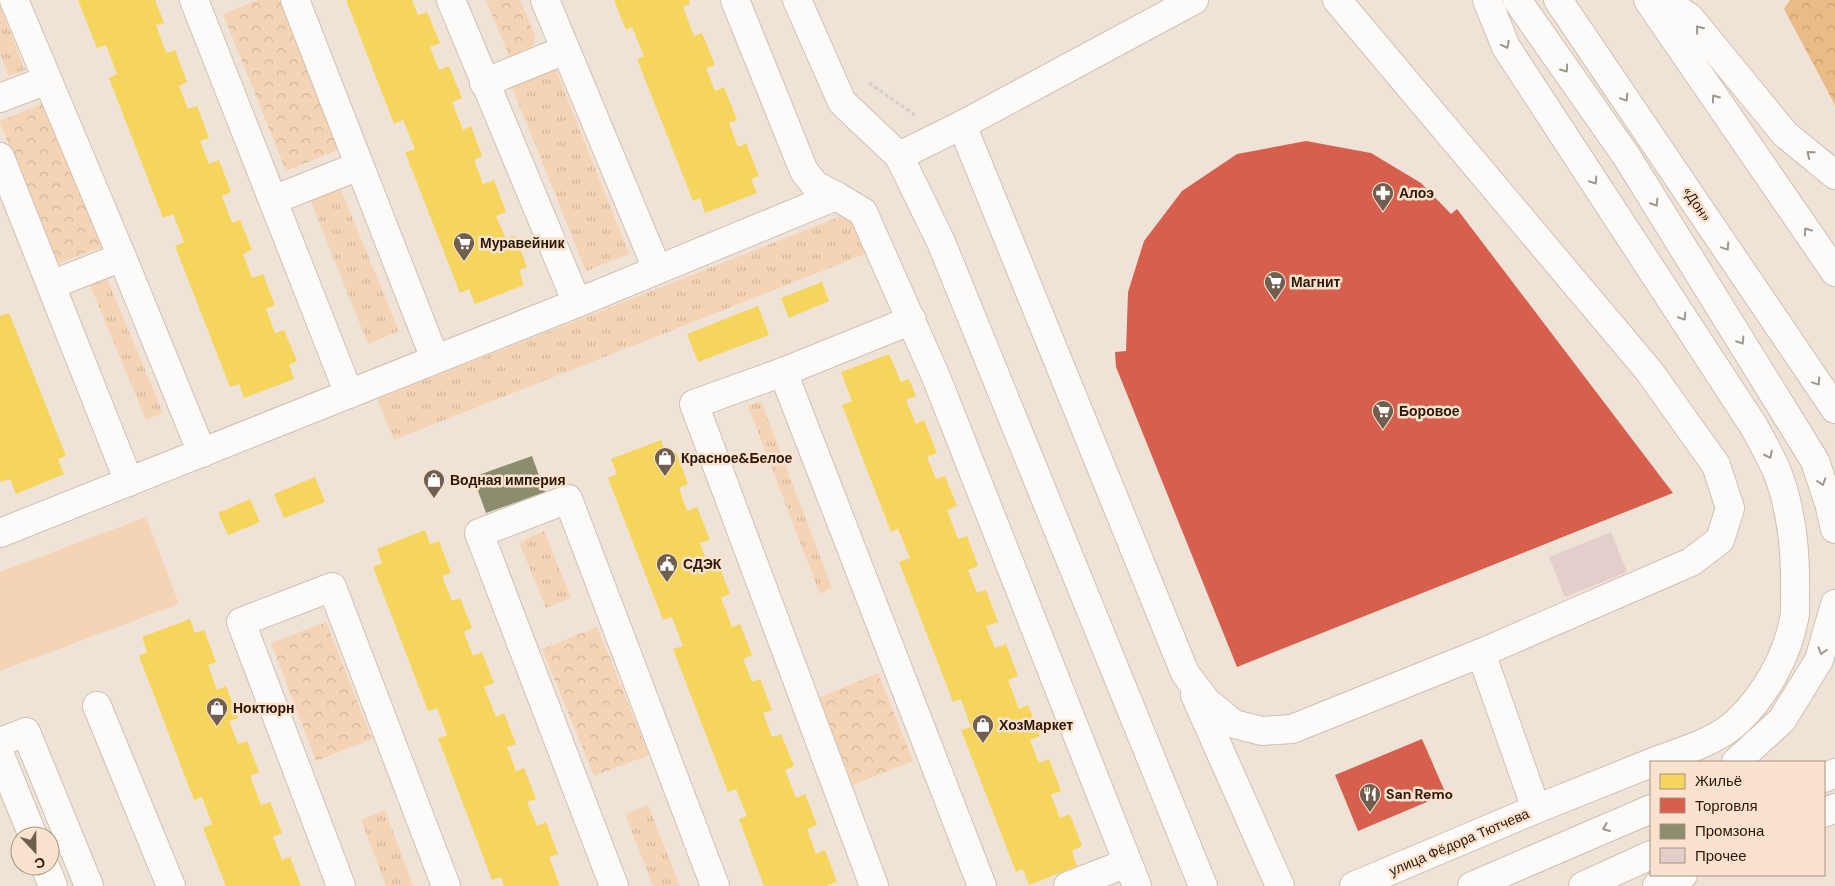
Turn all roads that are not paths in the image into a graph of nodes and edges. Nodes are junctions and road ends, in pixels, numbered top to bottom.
1 (14, 0) edge
2 (295, 0) edge
3 (451, 0) edge
4 (545, 0) edge
5 (735, 0) edge
6 (797, 0) edge
7 (1194, 0) edge
8 (1337, 0) edge
9 (1487, 0) edge
10 (1517, 0) edge
11 (1558, 0) edge
12 (1648, 0) edge
13 (1662, 0) edge
14 (198, 1) edge
15 (566, 50) junction
16 (47, 80) junction
17 (484, 83) junction
18 (0, 98) edge
19 (962, 125) junction
20 (899, 156) junction
21 (0, 157) edge
22 (359, 166) junction
23 (1835, 175) edge
24 (836, 196) junction
25 (273, 200) junction
26 (122, 257) junction
27 (657, 269) junction
28 (1835, 272) edge
29 (51, 285) junction
30 (577, 302) junction
31 (912, 320) junction
32 (435, 359) junction
33 (783, 372) junction
34 (349, 394) junction
35 (1835, 408) edge
36 (202, 453) junction
37 (129, 482) junction
38 (1835, 529) edge
39 (0, 533) edge
40 (1835, 604) edge
41 (1481, 653) junction
42 (1185, 673) junction
43 (96, 706) dead end
44 (0, 742) edge
45 (0, 755) edge
46 (1657, 761) edge
47 (1737, 761) edge
48 (1650, 764) edge
49 (1650, 808) edge
50 (1536, 809) junction
51 (29, 826) edge
52 (1650, 856) edge
53 (1132, 874) edge
54 (1681, 876) edge
55 (89, 886) edge
56 (171, 886) edge
57 (341, 886) edge
58 (446, 886) edge
59 (614, 886) edge
60 (715, 886) edge
61 (874, 886) edge
62 (982, 886) edge
63 (1068, 886) edge
64 (1203, 886) edge
65 (1280, 886) edge
66 (1354, 886) edge
67 (1472, 886) edge
68 (1584, 886) edge
69 (1658, 886) edge

1 - 16 main road
2 - 22 main road
3 - 17 main road
4 - 15 main road
5 - 24 main road
6 - 20 main road
7 - 19 main road
8 - 41 main road
9 -> 46 main road, улица Фёдора Тютчева
10 -> 38 main road
11 -> 35 main road, «Дон»
28 -> 12 main road
23 -> 13 main road
14 - 25 main road
15 - 17 main road
15 - 27 main road
16 - 18 main road
16 - 26 main road
17 - 30 main road
19 - 20 main road
19 - 42 main road
20 - 64 main road
21 - 29 main road
22 - 25 main road
22 - 32 main road
24 - 27 main road
24 - 31 main road
25 - 34 main road
26 - 29 main road
26 - 36 main road
27 - 30 main road
29 - 37 main road
30 - 32 main road
31 - 33 main road
31 - 53 main road
32 - 34 main road
33 - 61 main road
33 - 62 main road
34 - 36 main road
36 - 37 main road
37 - 39 main road
40 -> 47 main road
41 - 42 main road
41 - 50 main road
42 - 65 main road
43 - 56 main road
44 - 55 main road
45 - 51 main road
48 - 50 main road, улица Фёдора Тютчева
49 -> 67 main road
50 - 66 main road, улица Фёдора Тютчева
52 - 68 main road
53 - 63 main road
54 - 69 main road
57 - 58 main road
59 - 60 main road

